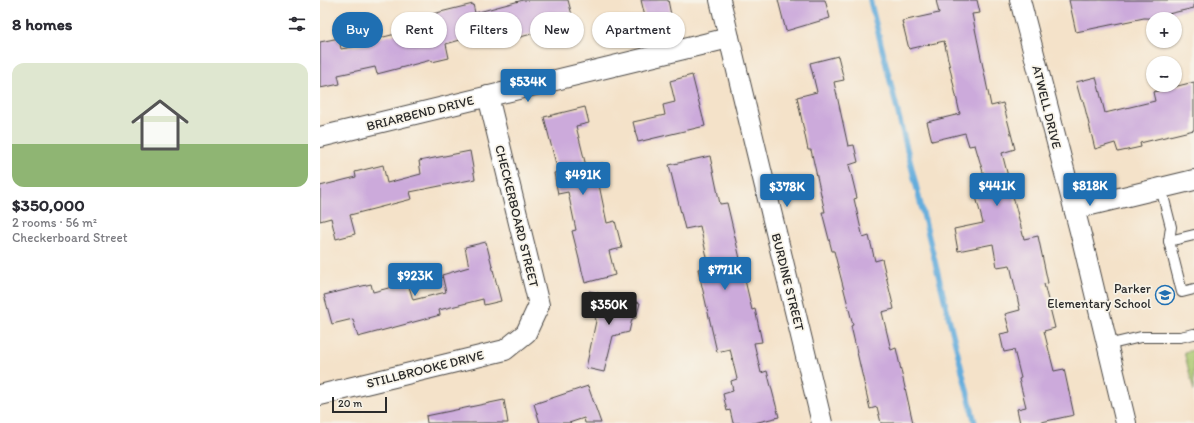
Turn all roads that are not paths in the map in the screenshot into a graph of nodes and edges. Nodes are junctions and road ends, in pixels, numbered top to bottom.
1 (720, 0) edge
2 (1020, 0) edge
3 (729, 38) junction
4 (488, 96) junction
5 (320, 137) edge
6 (1194, 180) edge
7 (1162, 188) junction
8 (1074, 209) junction
9 (1194, 234) edge
10 (1169, 241) junction
11 (1194, 289) edge
12 (526, 333) joint
13 (1194, 334) edge
14 (1107, 345) junction
15 (320, 395) edge
16 (822, 423) edge
17 (1126, 423) edge

1 - 3 street, BURDINE STREET
2 - 8 street, ATWELL DRIVE
3 - 4 street, BRIARBEND DRIVE
3 - 16 street, BURDINE STREET
4 - 5 street, BRIARBEND DRIVE
4 - 12 street, CHECKERBOARD STREET
6 - 7 street
7 - 8 street
7 - 10 lane
8 - 14 street, ATWELL DRIVE
9 - 10 lane
10 - 11 lane
12 - 15 street, STILLBROOKE DRIVE
13 - 14 lane
14 - 17 street, ATWELL DRIVE

